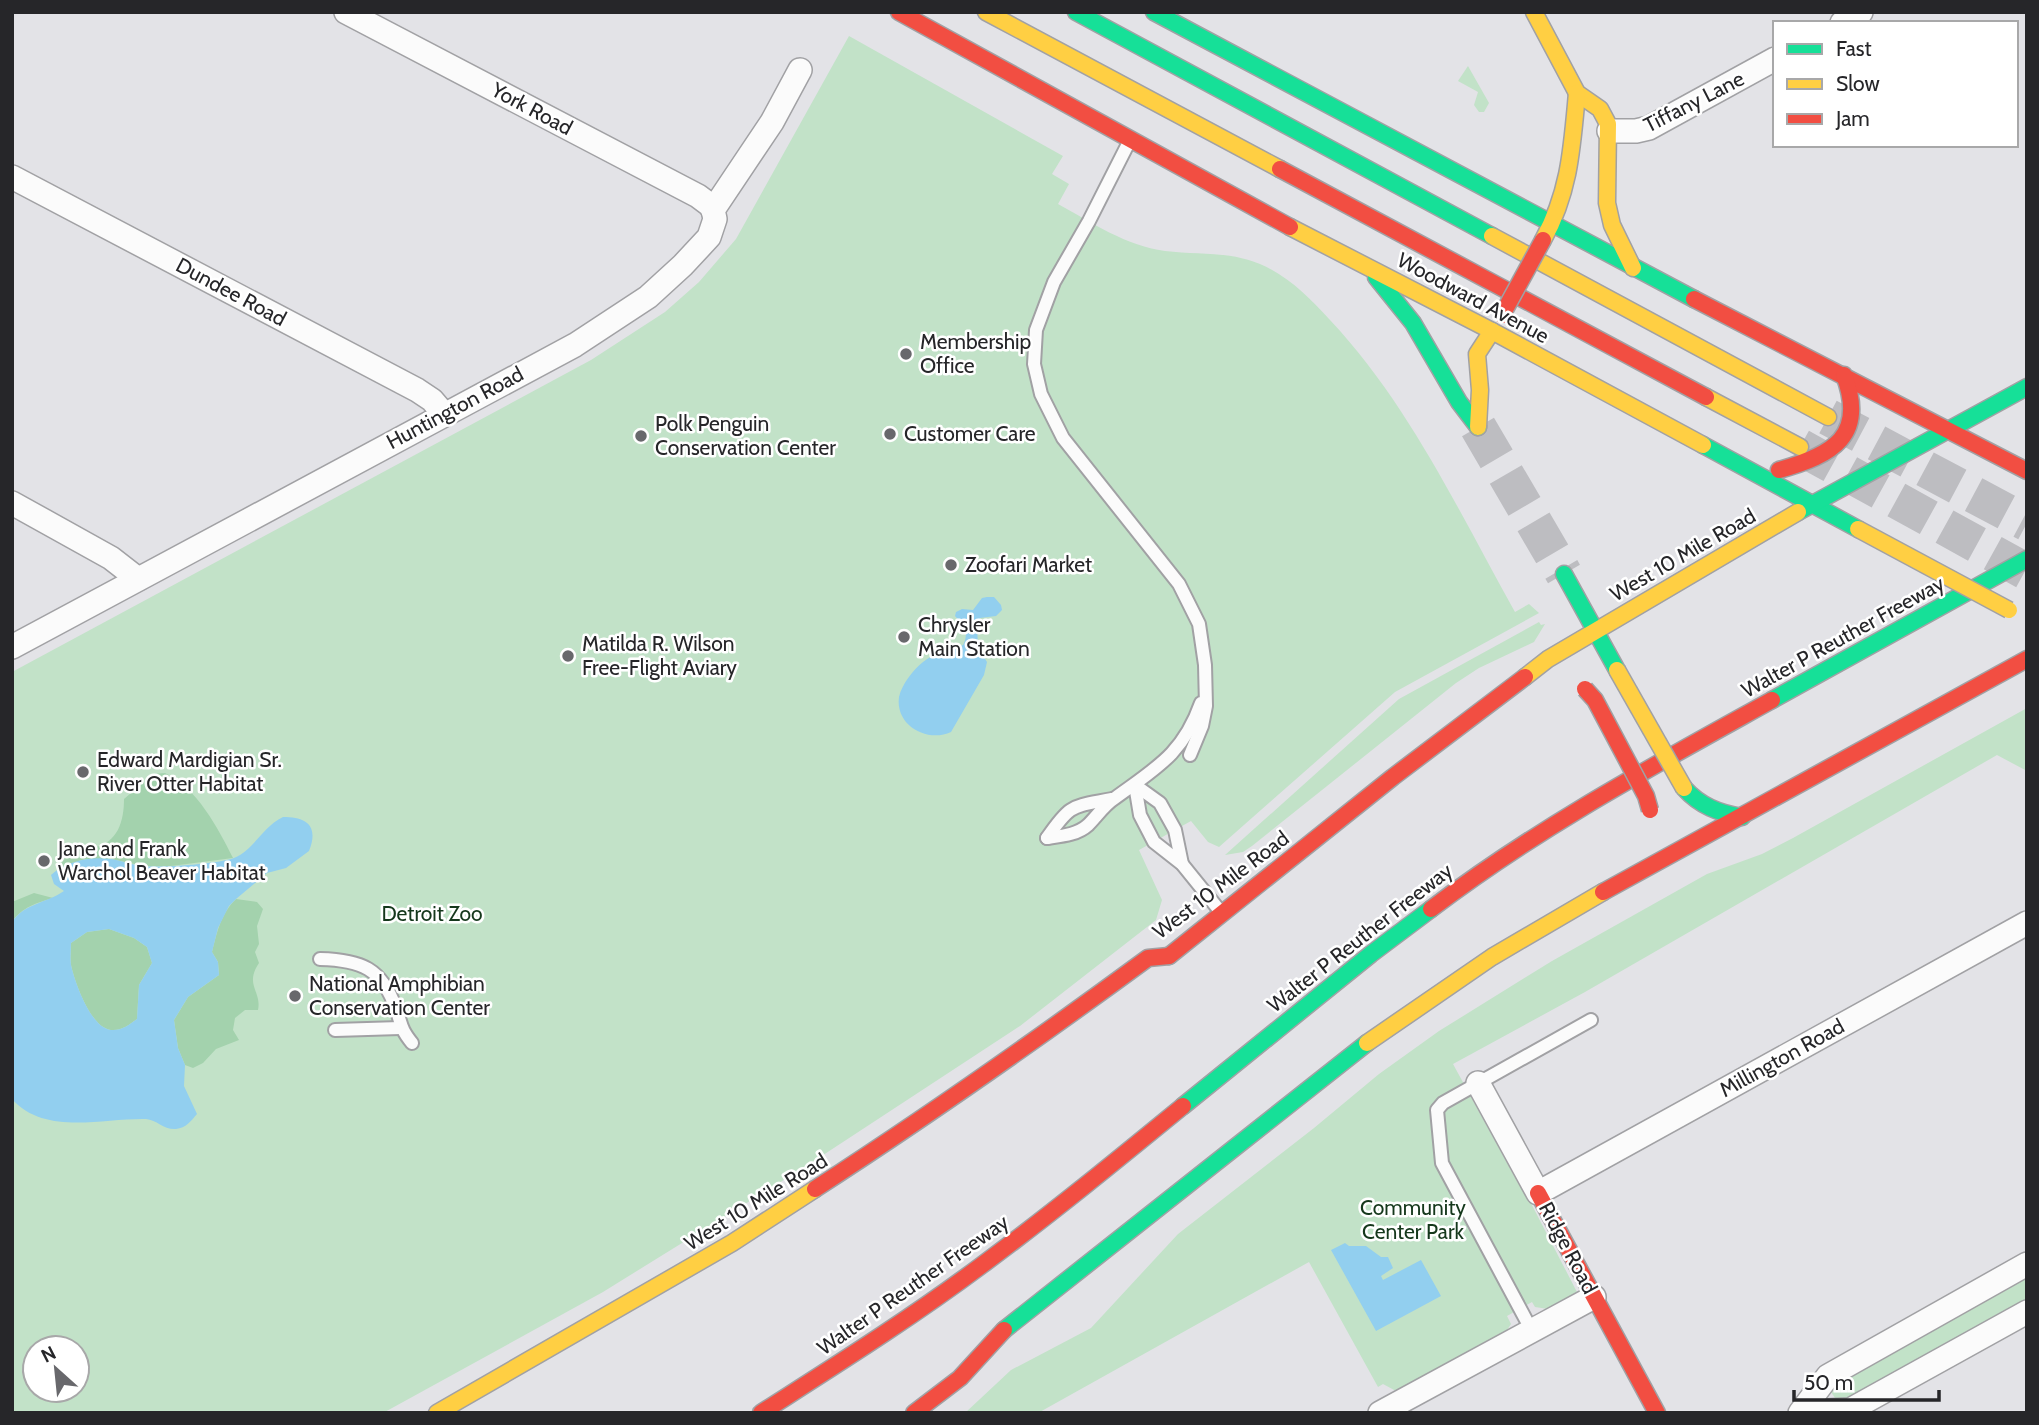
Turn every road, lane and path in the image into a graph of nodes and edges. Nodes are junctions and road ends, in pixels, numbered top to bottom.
1 (346, 12) edge
2 (900, 12) edge
3 (986, 12) edge
4 (1076, 12) edge
5 (1154, 12) edge
6 (1534, 12) edge
7 (1861, 12) edge
8 (1845, 21) edge
9 (1773, 60) edge
10 (800, 70) dead end
11 (1577, 93) junction
12 (1609, 131) junction
13 (1131, 139) junction
14 (12, 177) edge
15 (713, 210) junction
16 (1552, 224) junction
17 (1367, 265) junction
18 (1633, 268) junction
19 (1492, 331) junction
20 (1844, 375) junction
21 (2027, 387) edge
22 (444, 414) junction
23 (1828, 417) tunnel mouth
24 (1948, 431) junction
25 (1800, 447) tunnel mouth
26 (1750, 471) junction
27 (2027, 471) edge
28 (12, 503) edge
29 (1812, 504) junction
30 (2027, 559) edge
31 (1564, 574) tunnel mouth
32 (138, 579) junction
33 (2027, 620) edge
34 (1595, 630) junction
35 (12, 647) edge
36 (2027, 659) edge
37 (1553, 672) dead end
38 (1528, 674) junction
39 (1578, 684) dead end
40 (1205, 685) junction
41 (1190, 755) dead end
42 (1135, 785) junction
43 (1112, 799) junction
44 (1652, 816) dead end
45 (1742, 817) junction
46 (1182, 864) junction
47 (1222, 914) junction
48 (2027, 923) edge
49 (320, 959) dead end
50 (1591, 1020) dead end
51 (400, 1028) junction
52 (335, 1030) dead end
53 (412, 1043) dead end
54 (1478, 1083) junction
55 (1538, 1193) junction
56 (2027, 1264) edge
57 (1594, 1297) junction
58 (2027, 1312) edge
59 (1532, 1331) junction
60 (1801, 1412) edge
61 (437, 1413) edge
62 (761, 1413) edge
63 (914, 1413) edge
64 (1380, 1413) edge
65 (1657, 1413) edge

1 - 15 street, York Road
2 - 13 main road, Woodward Avenue
3 - 25 main road, Woodward Avenue
4 - 23 main road
5 - 16 main road
6 - 11 main road
7 - 8 street
9 - 12 street, Tiffany Lane
10 - 15 street, Huntington Road
11 - 12 main road
11 - 16 main road
12 - 18 main road
13 - 17 main road, Woodward Avenue
13 - 40 lane
14 - 22 street, Dundee Road
15 - 22 street, Huntington Road
16 - 18 main road
16 - 19 main road, bridge
17 - 19 main road, Woodward Avenue
17 - 19 main road
18 - 20 main road
19 - 26 main road, Woodward Avenue
20 - 24 main road
20 - 26 main road
21 - 24 main road, West 10 Mile Road
22 - 32 street, Huntington Road
24 - 27 main road
24 - 29 main road, West 10 Mile Road
26 - 29 main road, Woodward Avenue
28 - 32 street
29 - 33 main road, Woodward Avenue, bridge
29 - 34 main road, West 10 Mile Road
30 - 62 main road, Walter P Reuther Freeway
31 - 34 main road
32 - 35 street, Huntington Road
34 - 38 main road, West 10 Mile Road
34 - 45 main road, bridge
36 - 45 main road
37 - 38 main road
38 - 47 main road, West 10 Mile Road
39 - 44 main road, bridge
40 - 41 lane
40 - 42 lane
42 - 43 lane
42 - 46 lane
42 - 46 lane
43 - 43 lane
45 - 63 main road
46 - 47 lane
47 - 61 main road, West 10 Mile Road
48 - 55 street, Millington Road
49 - 51 lane
50 - 54 lane
51 - 52 lane
51 - 53 lane
54 - 55 street, Ridge Road
54 - 59 lane
55 - 57 main road, Ridge Road
56 - 60 street
57 - 59 street
57 - 65 main road, Ridge Road
58 - 60 street
59 - 64 street

